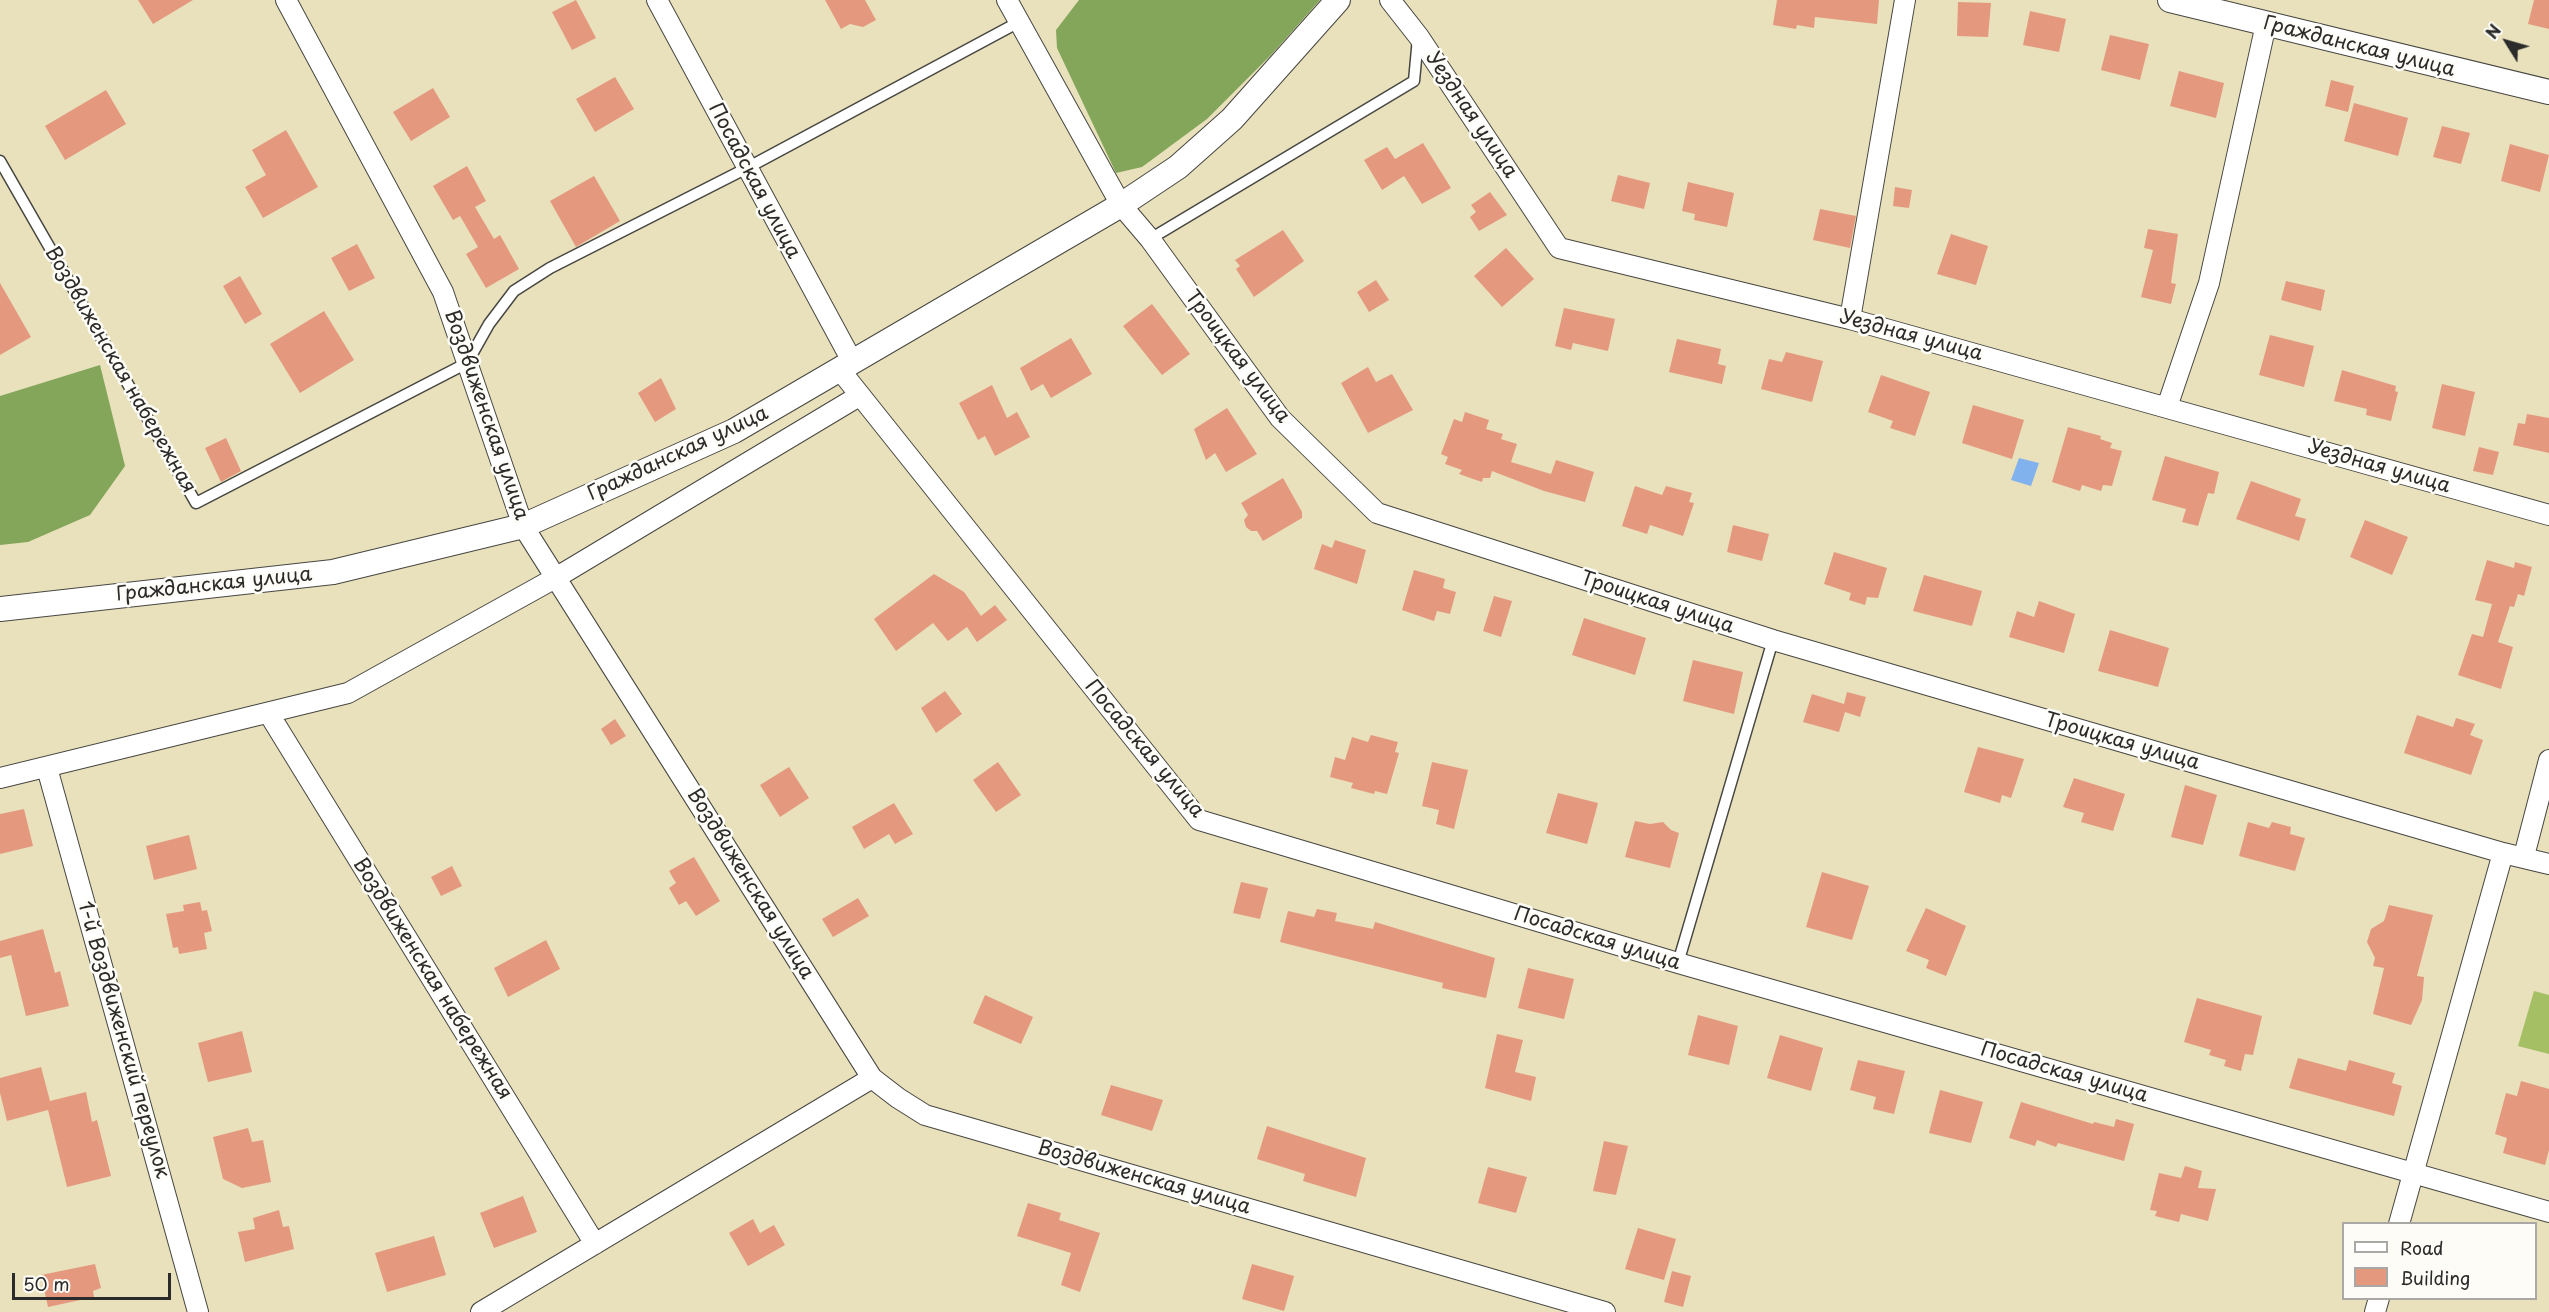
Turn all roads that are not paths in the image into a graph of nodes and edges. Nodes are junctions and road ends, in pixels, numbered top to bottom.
1 (286, 0) edge
2 (657, 0) edge
3 (1007, 0) edge
4 (1338, 0) edge
5 (1390, 0) edge
6 (1905, 0) edge
7 (2170, 0) edge
8 (1019, 22) junction
9 (2266, 24) junction
10 (1419, 37) junction
11 (2549, 92) edge
12 (0, 161) edge
13 (747, 168) junction
14 (1122, 205) junction
15 (1150, 239) junction
16 (1850, 319) junction
17 (467, 363) junction
18 (846, 366) junction
19 (859, 396) junction
20 (2167, 407) junction
21 (2549, 515) edge
22 (523, 526) junction
23 (557, 577) junction
24 (0, 609) edge
25 (1773, 640) junction
26 (269, 714) junction
27 (2549, 760) edge
28 (47, 768) junction
29 (0, 778) edge
30 (2503, 853) junction
31 (2524, 856) junction
32 (2549, 864) edge
33 (1678, 963) junction
34 (872, 1078) junction
35 (2413, 1173) junction
36 (2549, 1212) edge
37 (2400, 1222) edge
38 (596, 1244) junction
39 (198, 1312) edge
40 (481, 1312) edge
41 (1605, 1312) edge

1 - 17 street, Воздвиженская улица
2 - 13 street, Посадская улица
3 - 8 street, Троицкая улица
4 - 14 street, Гражданская улица
5 - 10 street, Уездная улица
6 - 16 street
7 - 9 street, Гражданская улица
8 - 13 lane
8 - 14 street, Троицкая улица
9 - 11 street, Гражданская улица
9 - 20 street
10 - 15 lane
10 - 16 street, Уездная улица
12 - 17 lane, Воздвиженская набережная
13 - 17 lane
13 - 18 street, Посадская улица
14 - 15 street, Троицкая улица
14 - 18 street, Гражданская улица
15 - 25 street, Троицкая улица
16 - 20 street, Уездная улица
17 - 22 street, Воздвиженская улица
18 - 19 street, Посадская улица
18 - 22 street, Гражданская улица
19 - 23 street
19 - 33 street, Посадская улица
20 - 21 street, Уездная улица
22 - 23 street, Воздвиженская улица
22 - 24 street, Гражданская улица
23 - 26 street
23 - 34 street, Воздвиженская улица
25 - 30 street, Троицкая улица
25 - 33 lane
26 - 28 street
26 - 38 street, Воздвиженская набережная
27 - 31 street
28 - 29 street
28 - 39 street, 1-й Воздвиженский переулок
30 - 31 street, Троицкая улица
30 - 35 street
31 - 32 street, Троицкая улица
33 - 35 street, Посадская улица
34 - 38 street
34 - 41 street, Воздвиженская улица
35 - 36 street, Посадская улица
35 - 37 street
38 - 40 street

